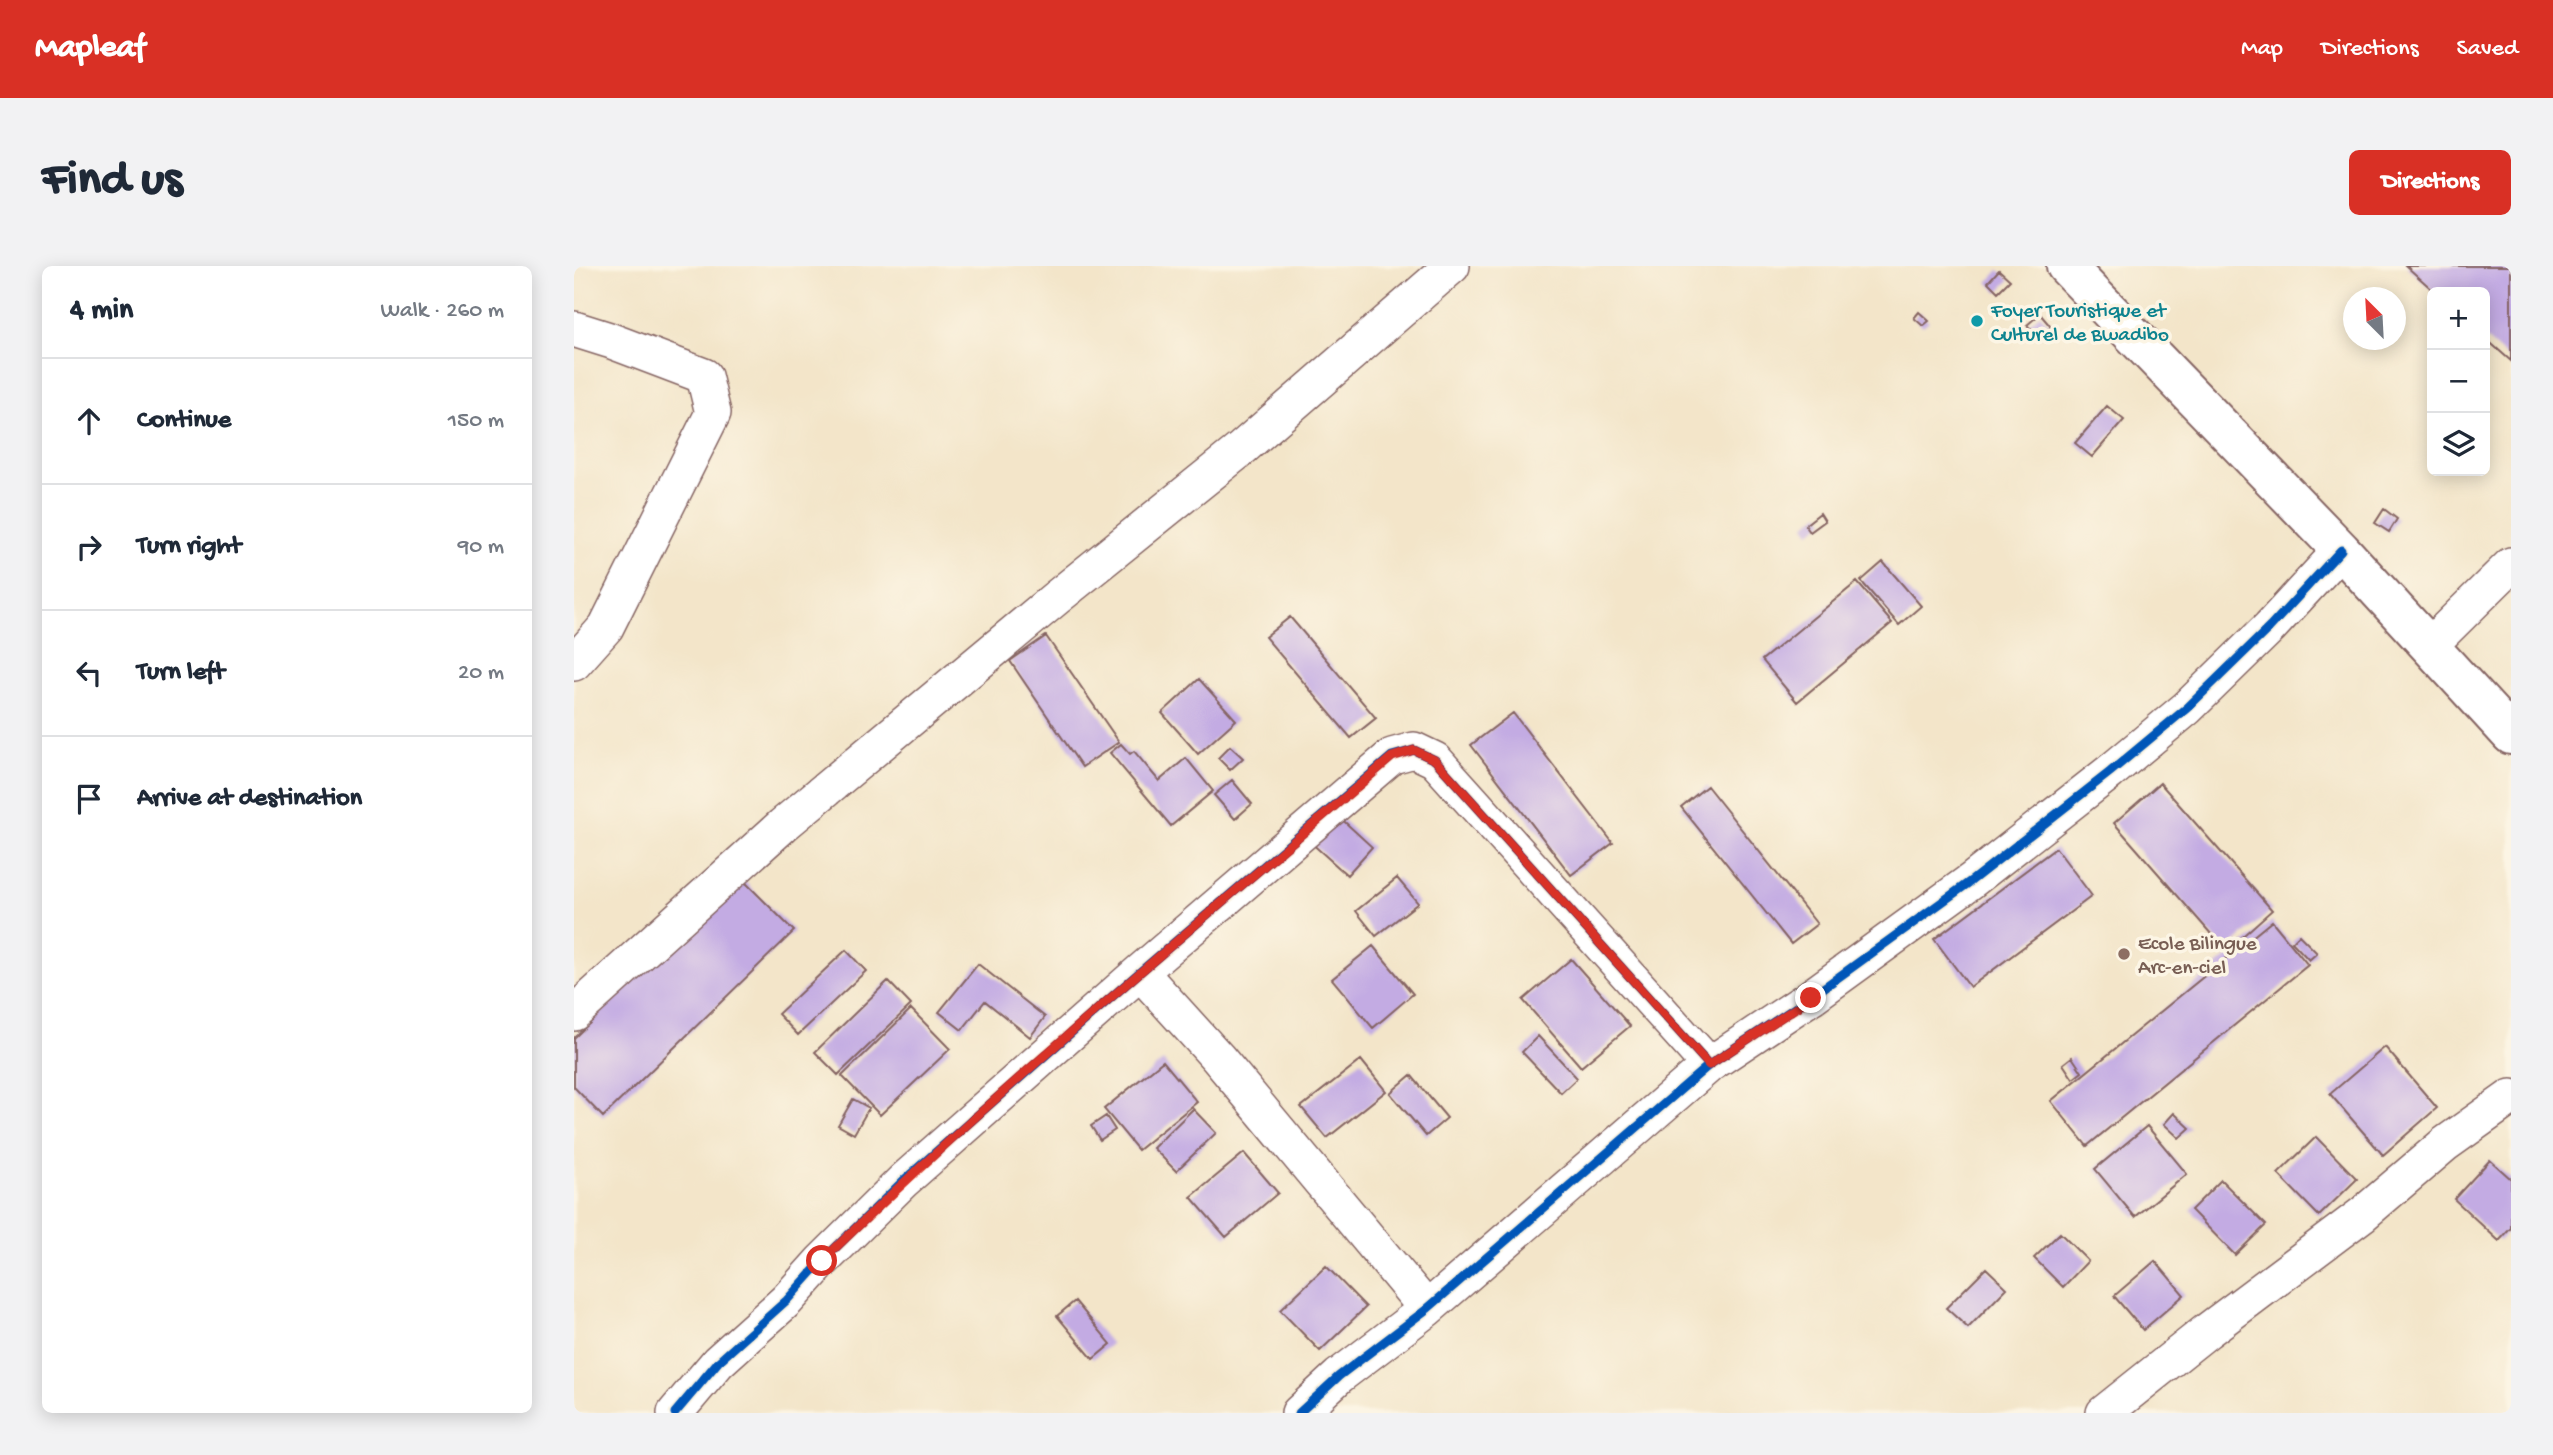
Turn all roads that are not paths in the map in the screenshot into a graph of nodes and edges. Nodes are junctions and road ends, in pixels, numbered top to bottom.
1 (1452, 266) edge
2 (2066, 266) edge
3 (574, 329) edge
4 (2341, 550) junction
5 (2511, 565) edge
6 (2429, 646) junction
7 (574, 663) edge
8 (2511, 735) edge
9 (1140, 972) junction
10 (574, 1013) edge
11 (1709, 1065) junction
12 (2511, 1097) edge
13 (1427, 1310) junction
14 (675, 1413) edge
15 (1299, 1413) edge
16 (2104, 1413) edge

1 - 10 street
2 - 4 main road
3 - 7 street
4 - 6 main road
4 - 11 street
5 - 6 street
6 - 8 main road
9 - 11 street
9 - 13 street
9 - 14 street
11 - 13 street
12 - 16 street
13 - 15 street

